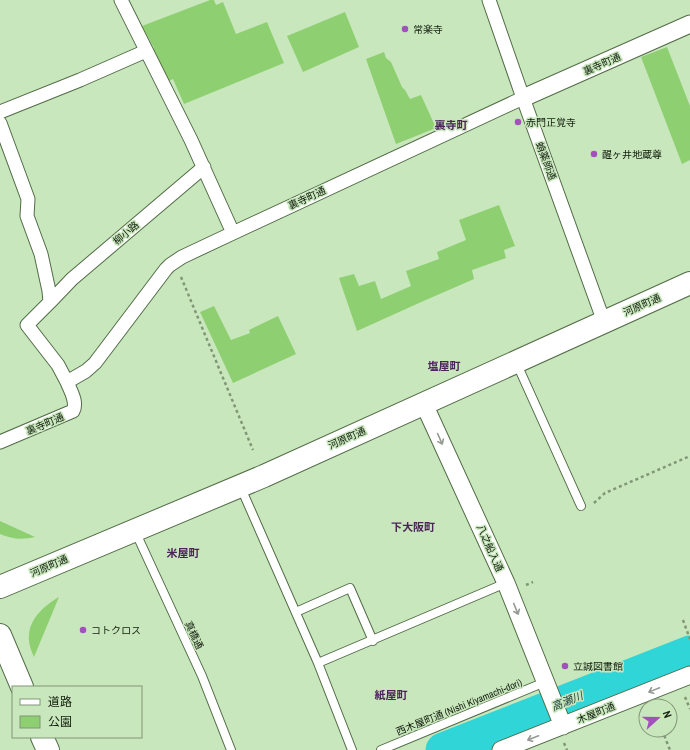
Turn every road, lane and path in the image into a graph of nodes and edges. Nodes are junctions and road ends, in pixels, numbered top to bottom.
1 (121, 0) edge
2 (489, 0) edge
3 (690, 24) edge
4 (146, 51) junction
5 (523, 98) junction
6 (0, 112) edge
7 (0, 123) edge
8 (204, 167) junction
9 (233, 232) junction
10 (174, 262) junction
11 (690, 282) edge
12 (50, 302) junction
13 (604, 322) junction
14 (516, 362) junction
15 (67, 382) junction
16 (424, 404) junction
17 (0, 442) edge
18 (253, 450) dead end
19 (690, 456) edge
20 (240, 486) junction
21 (581, 506) joint
22 (135, 530) junction
23 (506, 583) junction
24 (0, 587) edge
25 (296, 612) junction
26 (683, 620) dead end
27 (0, 635) edge
28 (690, 639) edge
29 (373, 641) junction
30 (318, 664) junction
31 (690, 675) edge
32 (22, 686) edge
33 (548, 689) junction
34 (683, 692) dead end
35 (690, 709) edge
36 (560, 720) junction
37 (42, 738) edge
38 (665, 738) edge
39 (48, 750) edge
40 (231, 750) edge
41 (352, 750) edge
42 (381, 750) edge
43 (501, 750) edge
44 (670, 750) edge

1 - 4 street
2 - 5 street, 蛸薬師通
3 - 5 street, 裏寺町通
4 - 6 street
4 - 8 street
5 - 9 street, 裏寺町通
5 - 13 street, 蛸薬師通
7 - 12 street
8 - 9 street
8 - 12 street, 柳小路
9 - 10 street, 裏寺町通
10 - 15 street, 裏寺町通
10 - 18 path
11 - 13 main road, 河原町通
12 - 15 street, 柳小路
13 - 14 main road, 河原町通
14 - 16 main road, 河原町通
14 - 21 lane
15 - 17 street, 裏寺町通
16 - 20 main road, 河原町通
16 -> 23 street, 八之船入通
19 - 21 path
20 - 22 main road, 河原町通
20 - 25 lane
22 - 24 main road, 河原町通
22 - 40 lane, 真橋通
23 - 29 lane
23 -> 33 street, 八之船入通
25 - 29 lane
25 - 30 lane
26 - 28 path
27 - 32 main road
29 - 30 lane
30 - 41 lane
31 -> 36 street, 木屋町通
33 - 36 street, 八之船入通
33 - 42 lane, 西木屋町通 (Nishi Kiyamachi-dori)
34 - 35 path
36 -> 43 street, 木屋町通
37 - 39 main road
38 - 44 path

